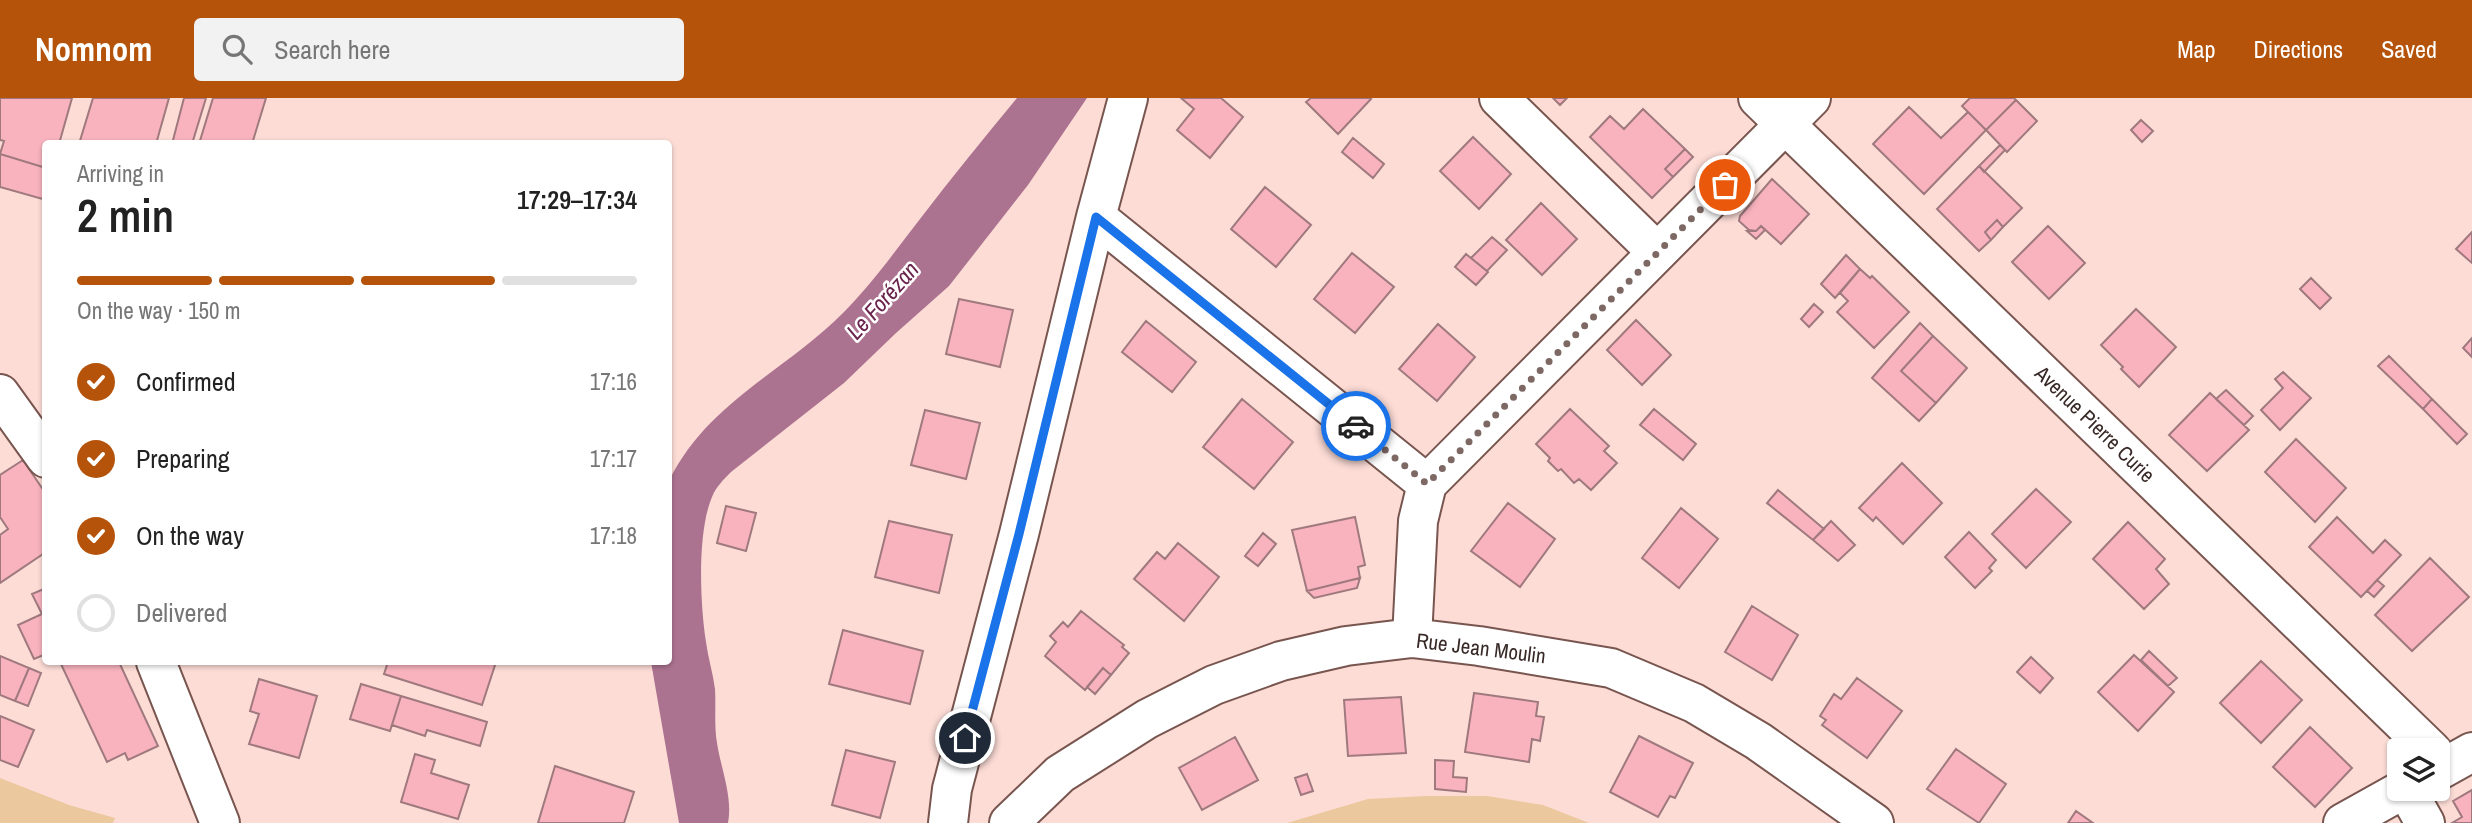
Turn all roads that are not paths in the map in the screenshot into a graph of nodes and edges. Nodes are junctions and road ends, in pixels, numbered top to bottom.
1 (1128, 98) edge
2 (1499, 98) edge
3 (1758, 98) edge
4 (1799, 111) edge
5 (1096, 217) junction
6 (1657, 253) junction
7 (0, 394) edge
8 (42, 452) edge
9 (1427, 484) junction
10 (1412, 638) junction
11 (157, 665) edge
12 (2424, 738) edge
13 (2387, 799) edge
14 (2412, 801) edge
15 (220, 823) edge
16 (948, 823) edge
17 (1009, 823) edge
18 (1874, 823) edge
19 (2343, 823) edge
20 (2424, 823) edge

1 - 5 street
2 - 6 street
3 - 4 street, Avenue Pierre Curie
4 - 6 street
4 - 12 street, Avenue Pierre Curie
5 - 9 street
5 - 16 street
6 - 9 street
7 - 8 street
9 - 10 street
10 - 17 street, Rue Jean Moulin
10 - 18 street, Rue Jean Moulin
11 - 15 street
13 - 19 street
14 - 20 street

